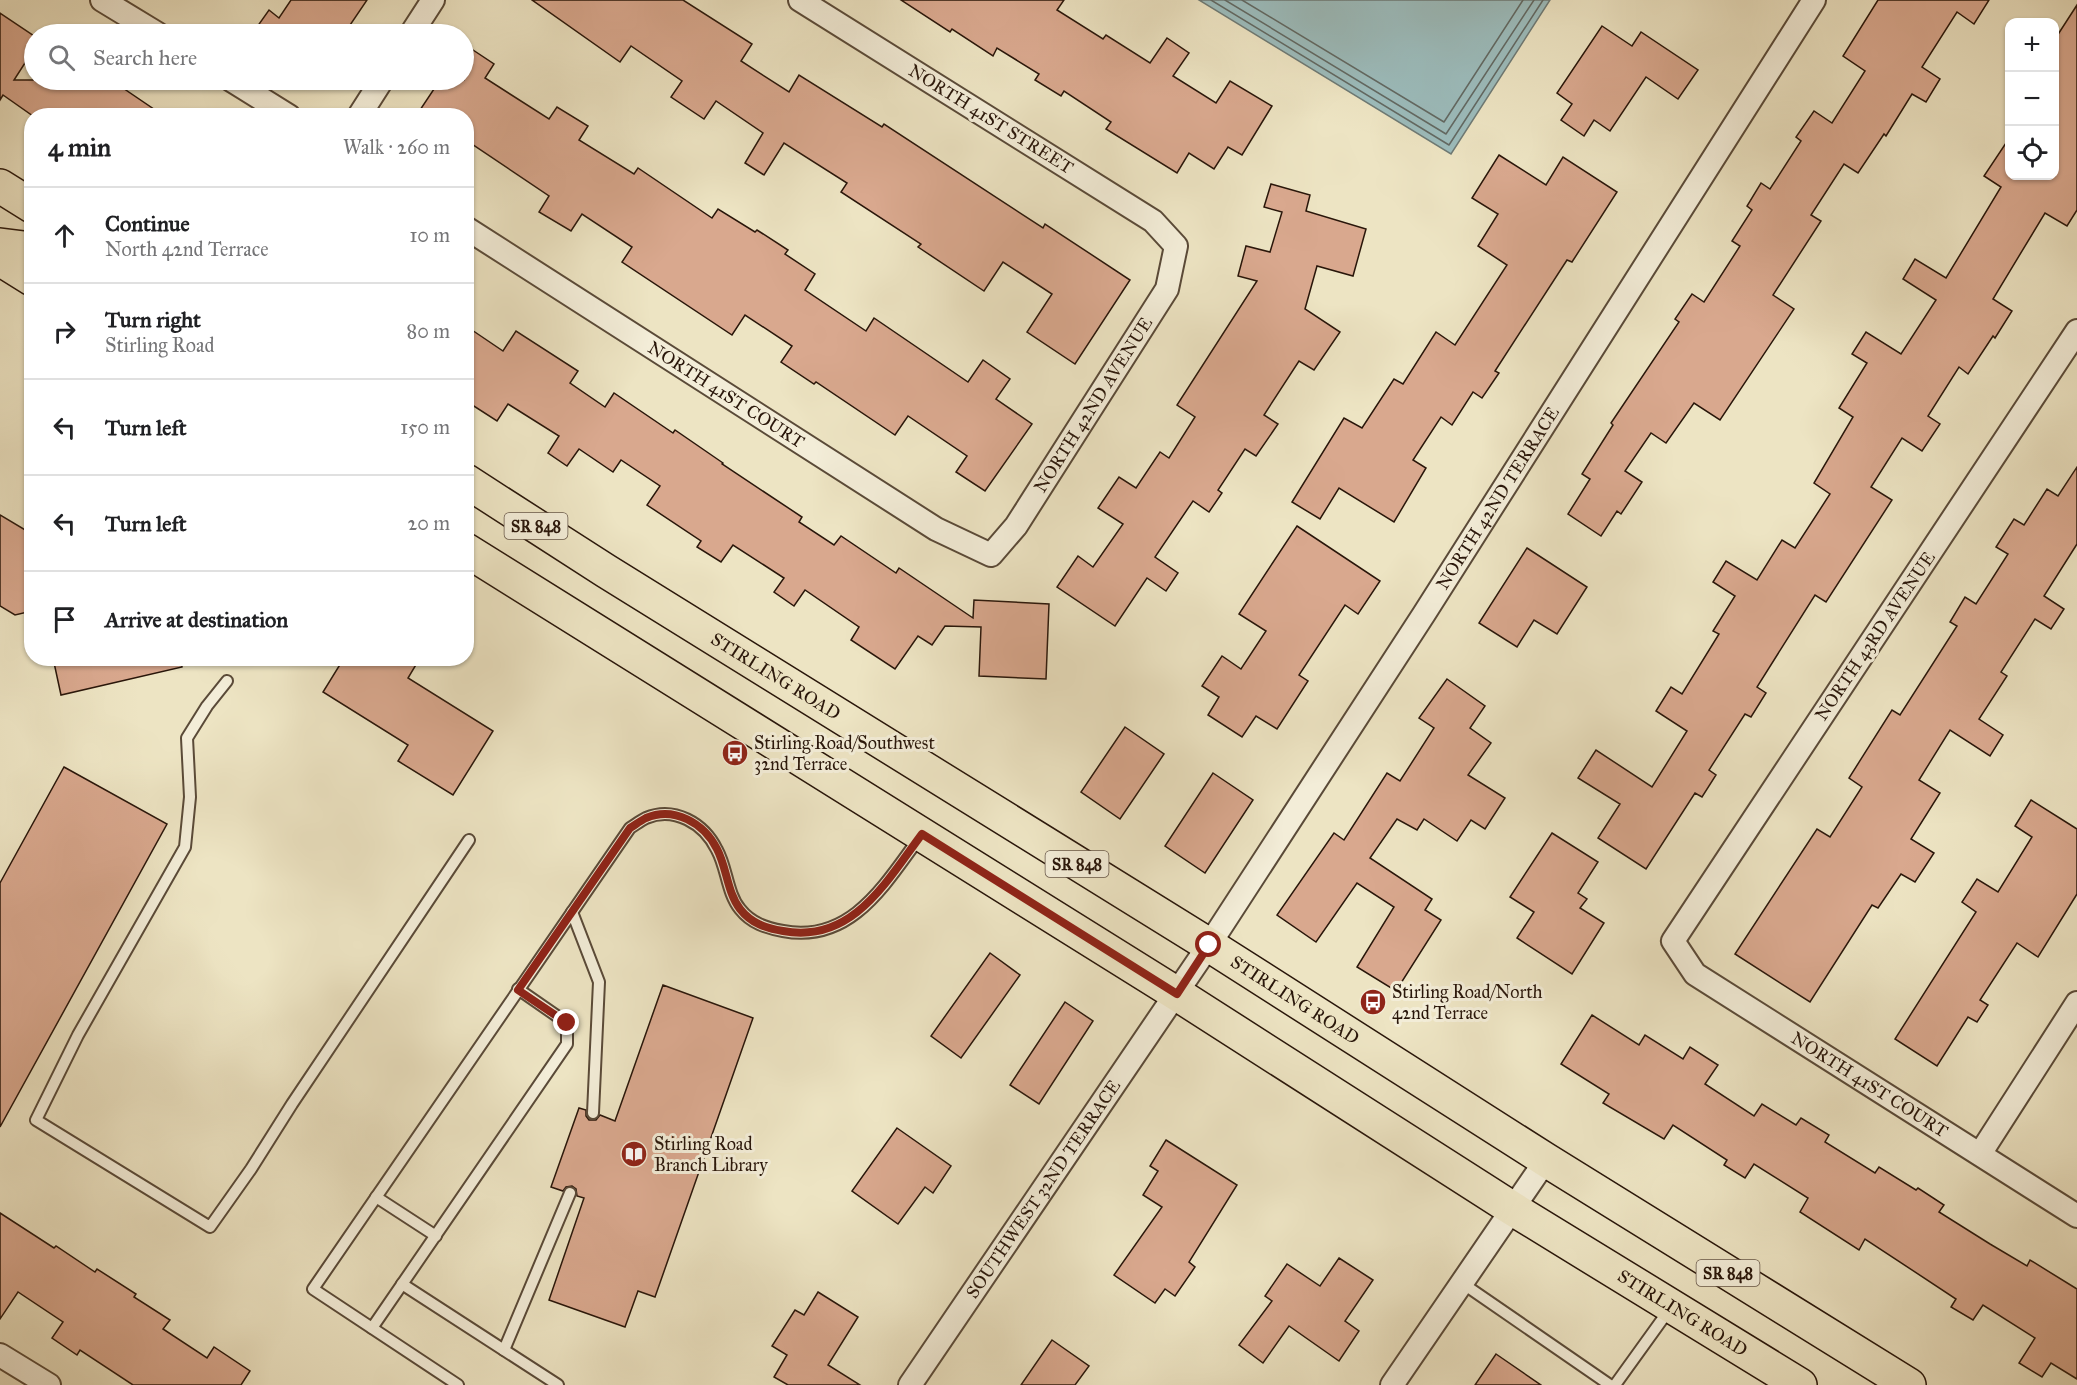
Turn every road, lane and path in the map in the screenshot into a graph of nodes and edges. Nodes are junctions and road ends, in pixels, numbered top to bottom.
1 (102, 0) edge
2 (433, 0) edge
3 (801, 0) edge
4 (1814, 0) edge
5 (142, 24) edge
6 (417, 24) edge
7 (247, 90) edge
8 (376, 90) edge
9 (276, 108) edge
10 (364, 108) edge
11 (0, 186) edge
12 (24, 201) edge
13 (474, 233) edge
14 (0, 245) edge
15 (1176, 246) joint
16 (24, 248) edge
17 (0, 259) edge
18 (24, 274) edge
19 (2077, 331) edge
20 (474, 486) edge
21 (474, 555) edge
22 (991, 555) joint
23 (227, 681) dead end
24 (922, 834) junction
25 (469, 840) dead end
26 (572, 912) junction
27 (1672, 942) joint
28 (1209, 945) junction
29 (518, 990) junction
30 (1177, 994) junction
31 (2077, 1003) edge
32 (593, 1113) dead end
33 (1980, 1154) junction
34 (1546, 1160) junction
35 (570, 1193) dead end
36 (376, 1197) junction
37 (1513, 1209) junction
38 (2077, 1216) edge
39 (436, 1236) junction
40 (1462, 1283) junction
41 (402, 1284) junction
42 (1671, 1307) junction
43 (372, 1328) junction
44 (504, 1350) junction
45 (0, 1354) edge
46 (49, 1385) edge
47 (458, 1385) edge
48 (558, 1385) edge
49 (910, 1385) edge
50 (1392, 1385) edge
51 (1610, 1385) edge
52 (1615, 1385) edge
53 (1800, 1385) edge
54 (1909, 1385) edge

1 - 5 street
2 - 6 street
3 - 15 street, NORTH 41ST STREET
4 - 28 street, NORTH 42ND TERRACE
7 - 9 street
8 - 10 street
11 - 12 main road
13 - 22 street, NORTH 41ST COURT
14 - 16 main road
15 - 22 street, NORTH 42ND AVENUE
17 - 18 main road
19 - 27 street, NORTH 43RD AVENUE
20 - 28 main road, STIRLING ROAD / SR 848
21 - 24 main road, STIRLING ROAD
23 - 25 lane
24 - 26 lane
24 - 30 main road, STIRLING ROAD
26 - 29 lane
26 - 32 lane
27 - 33 street, NORTH 41ST COURT
28 - 30 street, NORTH 42ND TERRACE
28 - 34 main road, STIRLING ROAD / SR 848
29 - 36 lane
29 - 39 lane
30 - 37 main road, STIRLING ROAD
30 - 49 street, SOUTHWEST 32ND TERRACE
31 - 33 street
33 - 38 street, NORTH 41ST COURT
34 - 37 street
34 - 54 main road, STIRLING ROAD / SR 848
35 - 44 lane
36 - 39 lane
36 - 43 lane
37 - 40 street
37 - 42 main road, STIRLING ROAD
39 - 41 lane
40 - 50 street
40 - 51 lane
41 - 43 lane
41 - 44 lane
42 - 52 lane
42 - 53 main road, STIRLING ROAD
43 - 47 lane
44 - 48 lane
45 - 46 street

